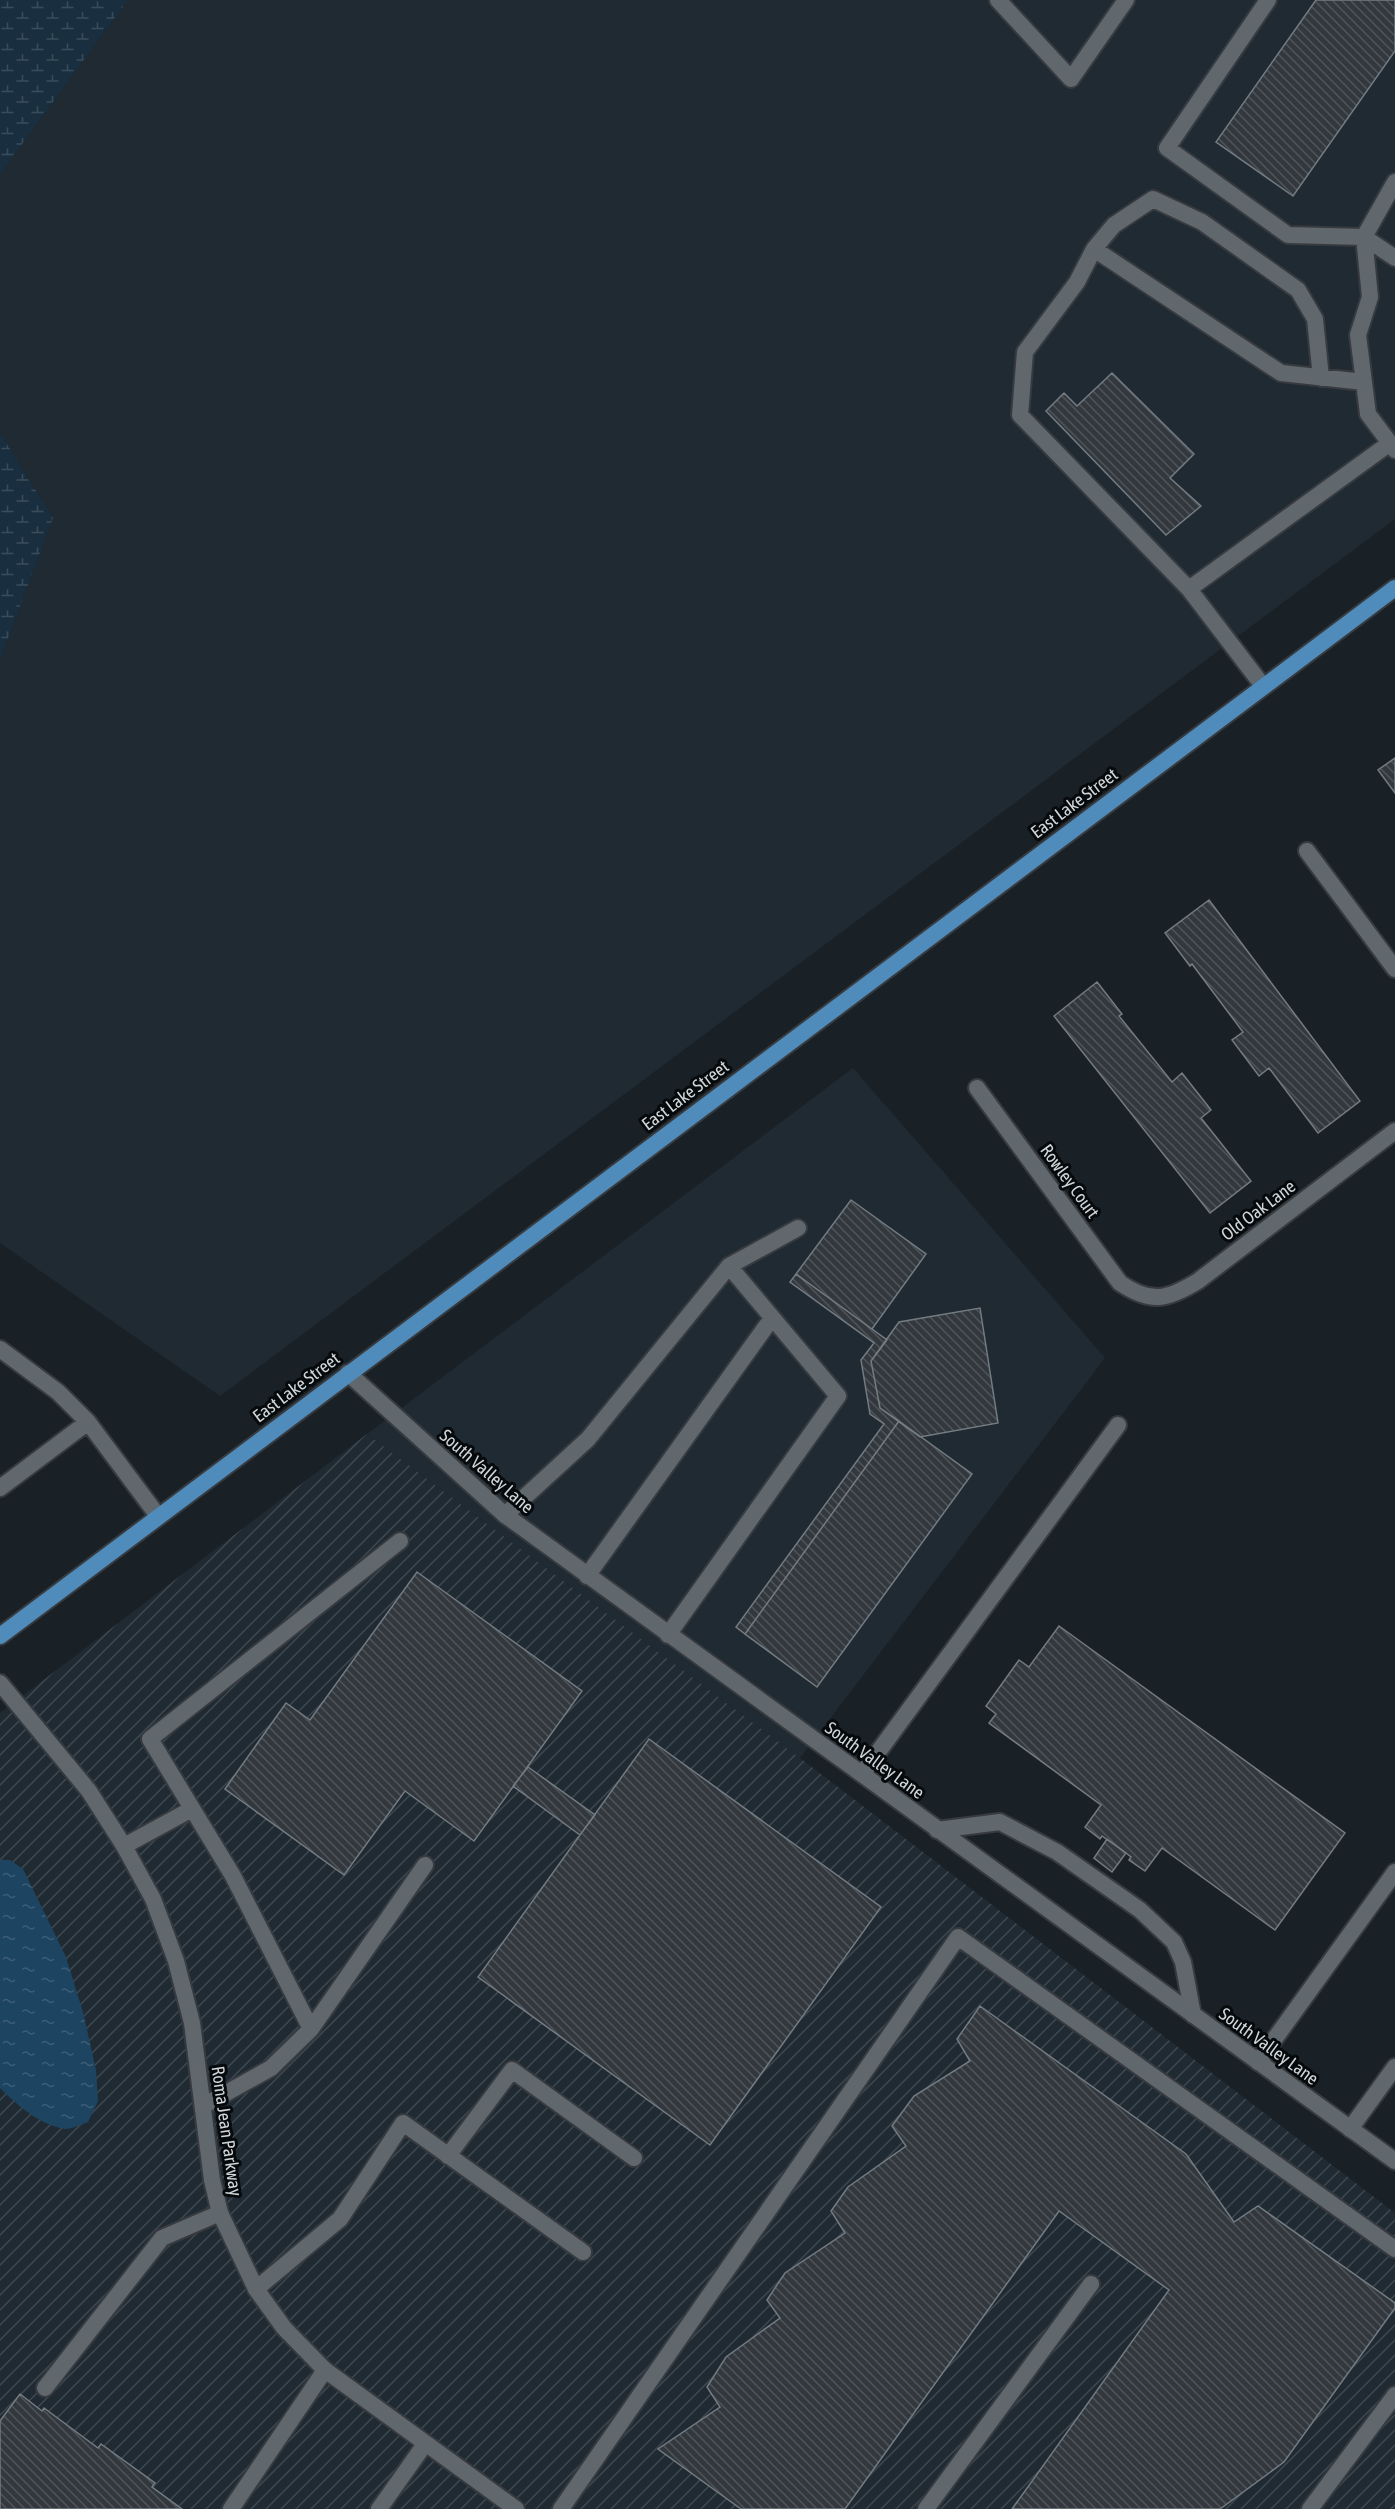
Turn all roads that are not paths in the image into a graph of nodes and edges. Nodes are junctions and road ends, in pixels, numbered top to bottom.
1 (998, 0) edge
2 (1126, 0) edge
3 (1268, 0) edge
4 (1395, 182) edge
5 (1364, 237) junction
6 (1094, 249) junction
7 (1395, 258) edge
8 (1321, 378) junction
9 (1364, 382) junction
10 (1393, 447) edge
11 (1395, 588) edge
12 (1189, 589) junction
13 (1263, 686) junction
14 (1307, 851) dead end
15 (1395, 969) edge
16 (977, 1088) dead end
17 (1395, 1131) edge
18 (798, 1228) dead end
19 (729, 1266) junction
20 (1136, 1294) joint
21 (772, 1318) junction
22 (0, 1349) edge
23 (348, 1373) junction
24 (88, 1422) junction
25 (1118, 1425) dead end
26 (0, 1488) edge
27 (505, 1515) junction
28 (158, 1516) junction
29 (400, 1541) dead end
30 (587, 1576) junction
31 (668, 1635) junction
32 (0, 1636) edge
33 (0, 1683) edge
34 (862, 1774) junction
35 (192, 1809) junction
36 (937, 1830) junction
37 (124, 1846) junction
38 (425, 1865) dead end
39 (1395, 1872) edge
40 (1193, 2015) junction
41 (311, 2029) junction
42 (1258, 2062) junction
43 (1395, 2067) edge
44 (203, 2106) junction
45 (1350, 2129) junction
46 (448, 2156) junction
47 (634, 2158) dead end
48 (1395, 2161) edge
49 (220, 2213) junction
50 (1395, 2249) edge
51 (583, 2252) dead end
52 (1091, 2284) dead end
53 (256, 2289) junction
54 (325, 2370) junction
55 (45, 2388) dead end
56 (1395, 2395) edge
57 (425, 2444) junction
58 (231, 2509) edge
59 (379, 2509) edge
60 (516, 2509) edge
61 (561, 2509) edge
62 (926, 2509) edge
63 (1310, 2509) edge

1 - 2 street
3 - 5 street
4 - 5 street
5 - 7 street
5 - 9 street
6 - 8 street
6 - 8 street
6 - 12 street
8 - 9 street
9 - 10 street
10 - 12 street
11 - 13 highway, East Lake Street
12 - 13 street
13 - 23 highway, East Lake Street
14 - 15 street
16 - 20 street, Rowley Court
17 - 20 street, Old Oak Lane
18 - 19 street
19 - 21 street
19 - 27 street
21 - 30 street
21 - 31 street
22 - 24 street
23 - 27 street, South Valley Lane
23 - 28 highway, East Lake Street
24 - 26 street
24 - 28 street
25 - 34 street
27 - 30 street, South Valley Lane
28 - 32 highway, East Lake Street
29 - 35 street
30 - 31 street, South Valley Lane
31 - 34 street, South Valley Lane
33 - 37 street, Roma Jean Parkway
34 - 36 street, South Valley Lane
35 - 37 street
35 - 41 street
36 - 40 street, South Valley Lane
36 - 40 street
37 - 44 street, Roma Jean Parkway
38 - 41 street
39 - 42 street
40 - 42 street, South Valley Lane
41 - 44 street
42 - 45 street, South Valley Lane
43 - 45 street
44 - 49 street, Roma Jean Parkway
45 - 48 street, South Valley Lane
46 - 47 street
46 - 51 street
46 - 53 street
49 - 53 street, Roma Jean Parkway
49 - 55 street
50 - 61 street
52 - 62 street
53 - 54 street, Roma Jean Parkway
54 - 57 street, Roma Jean Parkway
54 - 58 street
56 - 63 street
57 - 59 street
57 - 60 street, Roma Jean Parkway

